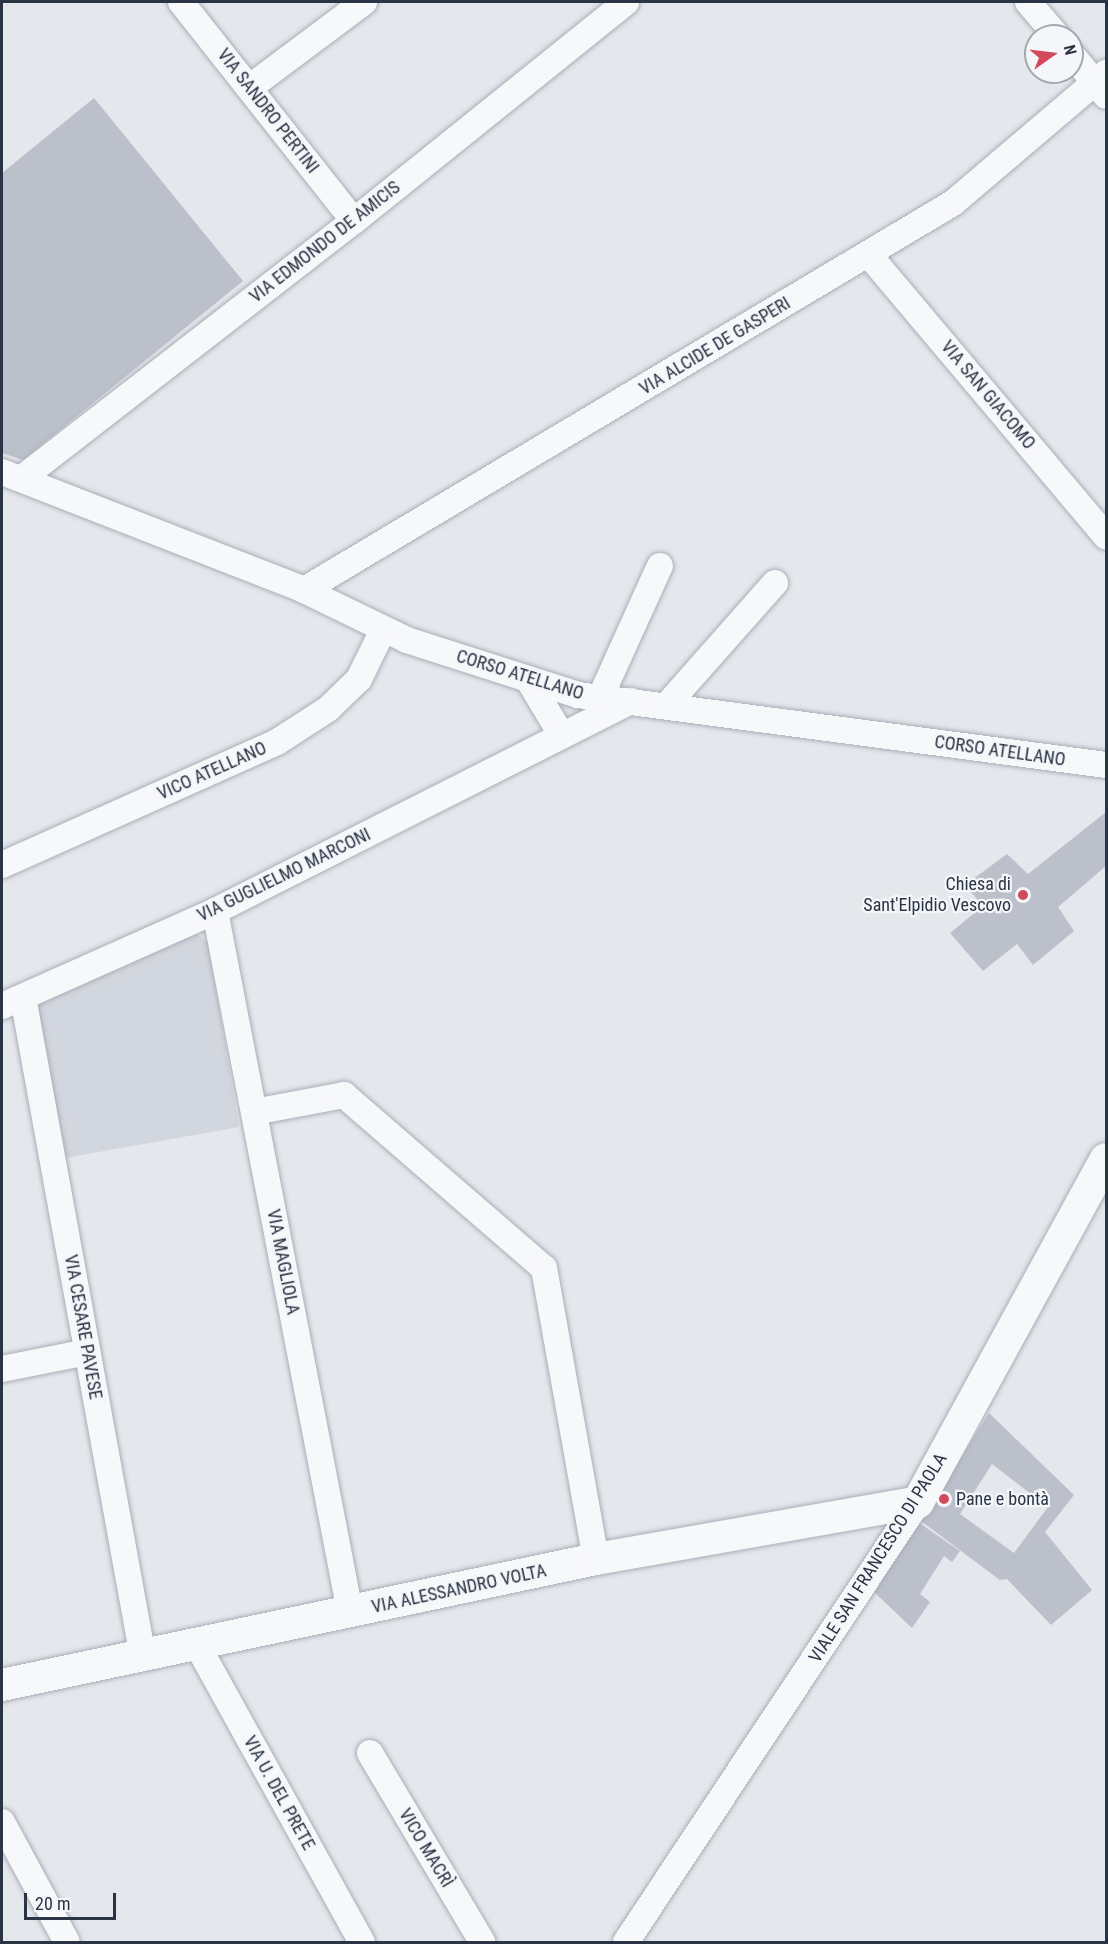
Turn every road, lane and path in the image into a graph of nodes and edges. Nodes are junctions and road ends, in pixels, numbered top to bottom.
1 (181, 2) edge
2 (364, 2) edge
3 (626, 2) edge
4 (1028, 2) edge
5 (1047, 24) edge
6 (1084, 66) edge
7 (1103, 84) edge
8 (249, 88) junction
9 (354, 221) junction
10 (869, 255) junction
11 (11, 475) edge
12 (1103, 522) edge
13 (660, 566) dead end
14 (775, 583) dead end
15 (303, 590) junction
16 (383, 630) junction
17 (528, 679) junction
18 (600, 698) junction
19 (631, 701) junction
20 (667, 705) junction
21 (562, 736) junction
22 (1107, 765) edge
23 (2, 865) edge
24 (215, 911) junction
25 (12, 1001) edge
26 (254, 1112) junction
27 (1107, 1159) edge
28 (87, 1352) junction
29 (2, 1369) edge
30 (918, 1502) junction
31 (596, 1559) junction
32 (350, 1612) junction
33 (196, 1643) junction
34 (143, 1657) junction
35 (2, 1685) edge
36 (370, 1753) dead end
37 (2, 1822) edge
38 (67, 1942) edge
39 (362, 1942) edge
40 (482, 1942) edge
41 (627, 1942) edge

1 - 8 street, VIA SANDRO PERTINI
2 - 8 street
3 - 9 street, VIA EDMONDO DE AMICIS
4 - 5 street
6 - 7 street
7 - 10 street, VIA ALCIDE DE GASPERI
8 - 9 street, VIA SANDRO PERTINI
9 - 11 street, VIA EDMONDO DE AMICIS
10 - 12 street, VIA SAN GIACOMO
10 - 15 street, VIA ALCIDE DE GASPERI
11 - 15 street, CORSO ATELLANO
13 - 18 street
14 - 20 street
15 - 16 street, CORSO ATELLANO
16 - 17 street, CORSO ATELLANO
16 - 23 street, VICO ATELLANO
17 - 18 street, CORSO ATELLANO
17 - 21 street
18 - 19 street, CORSO ATELLANO
19 - 20 street, CORSO ATELLANO
19 - 21 street, VIA GUGLIELMO MARCONI
20 - 22 street, CORSO ATELLANO
21 - 24 street, VIA GUGLIELMO MARCONI
24 - 25 street, VIA GUGLIELMO MARCONI
24 - 26 street, VIA MAGLIOLA
25 - 28 street, VIA CESARE PAVESE
26 - 31 street
26 - 32 street, VIA MAGLIOLA
27 - 30 street, VIALE SAN FRANCESCO DI PAOLA
28 - 29 street
28 - 34 street, VIA CESARE PAVESE
30 - 31 street, VIA ALESSANDRO VOLTA
30 - 41 street, VIALE SAN FRANCESCO DI PAOLA
31 - 32 street, VIA ALESSANDRO VOLTA
32 - 33 street, VIA ALESSANDRO VOLTA
33 - 34 street, VIA ALESSANDRO VOLTA
33 - 39 street, VIA U. DEL PRETE
34 - 35 street, VIA ALESSANDRO VOLTA
36 - 40 street, VICO MACRÌ
37 - 38 street

